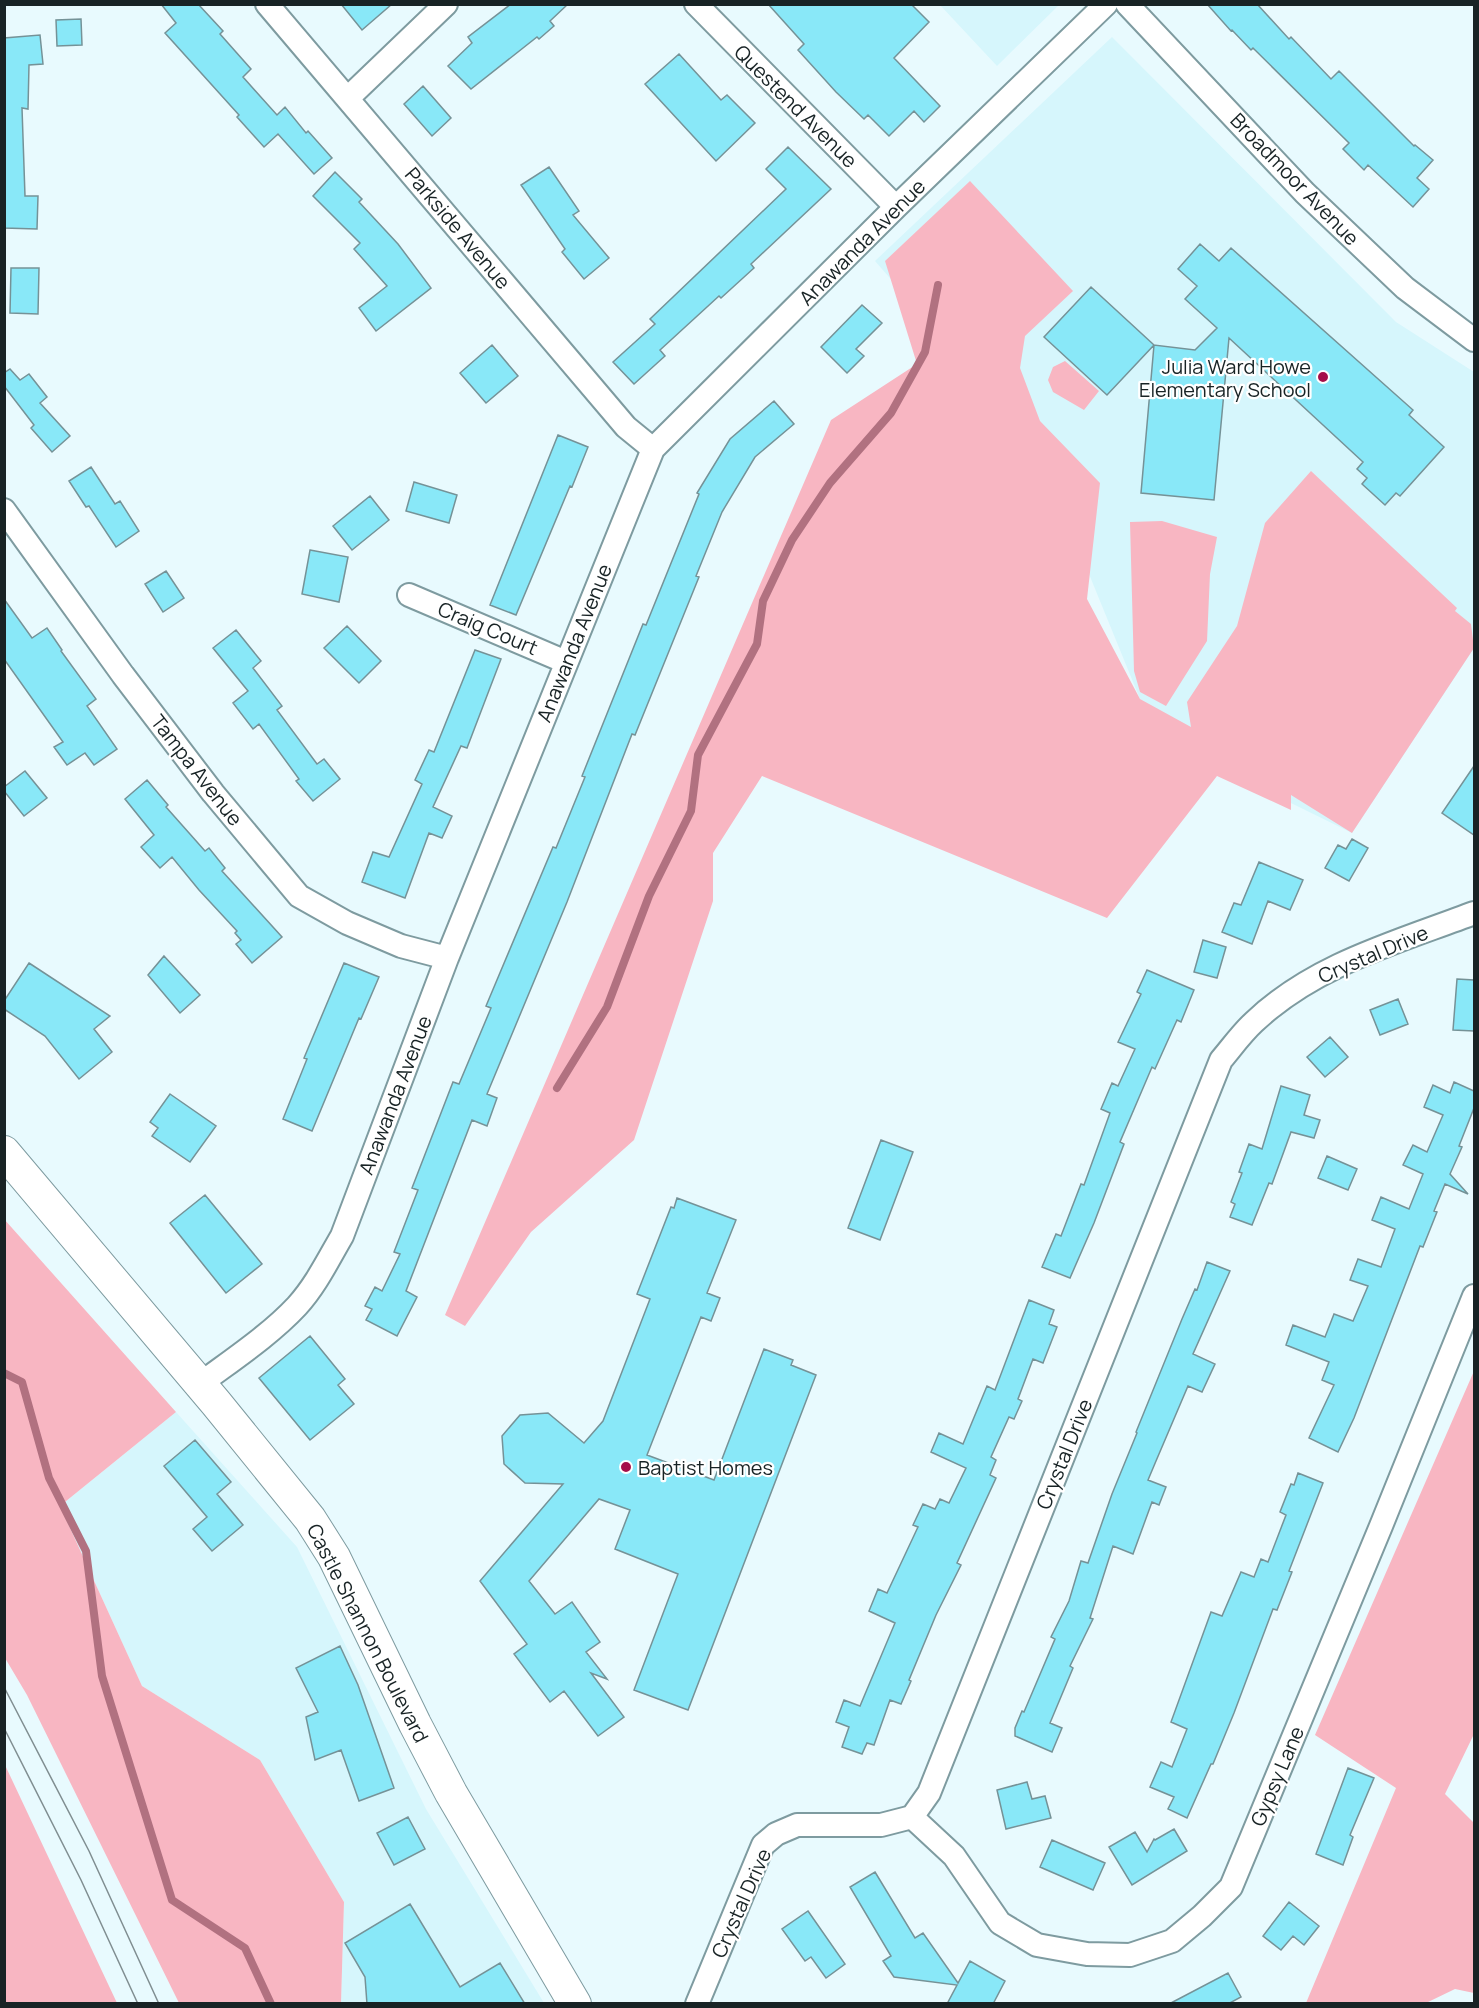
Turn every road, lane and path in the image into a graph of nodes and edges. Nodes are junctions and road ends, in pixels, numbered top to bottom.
1 (267, 4) edge
2 (446, 4) edge
3 (696, 4) edge
4 (1106, 4) edge
5 (1127, 4) edge
6 (348, 98) junction
7 (896, 207) junction
8 (1474, 340) edge
9 (653, 448) junction
10 (4, 510) edge
11 (409, 595) dead end
12 (566, 662) junction
13 (1474, 913) edge
14 (447, 958) junction
15 (4, 1152) edge
16 (1474, 1296) edge
17 (200, 1384) junction
18 (912, 1817) junction
19 (575, 2004) edge
20 (697, 2004) edge

1 - 6 street, Parkside Avenue
2 - 6 street
3 - 7 street, Questend Avenue
4 - 7 street, Anawanda Avenue
5 - 8 street, Broadmoor Avenue
6 - 9 street, Parkside Avenue
7 - 9 street, Anawanda Avenue
9 - 12 street, Anawanda Avenue
10 - 14 street, Tampa Avenue
11 - 12 street, Craig Court
12 - 14 street, Anawanda Avenue
13 - 18 street, Crystal Drive
14 - 17 street, Anawanda Avenue
15 - 17 street, Castle Shannon Boulevard
16 - 18 street, Gypsy Lane
17 - 19 street, Castle Shannon Boulevard
18 - 20 street, Crystal Drive

